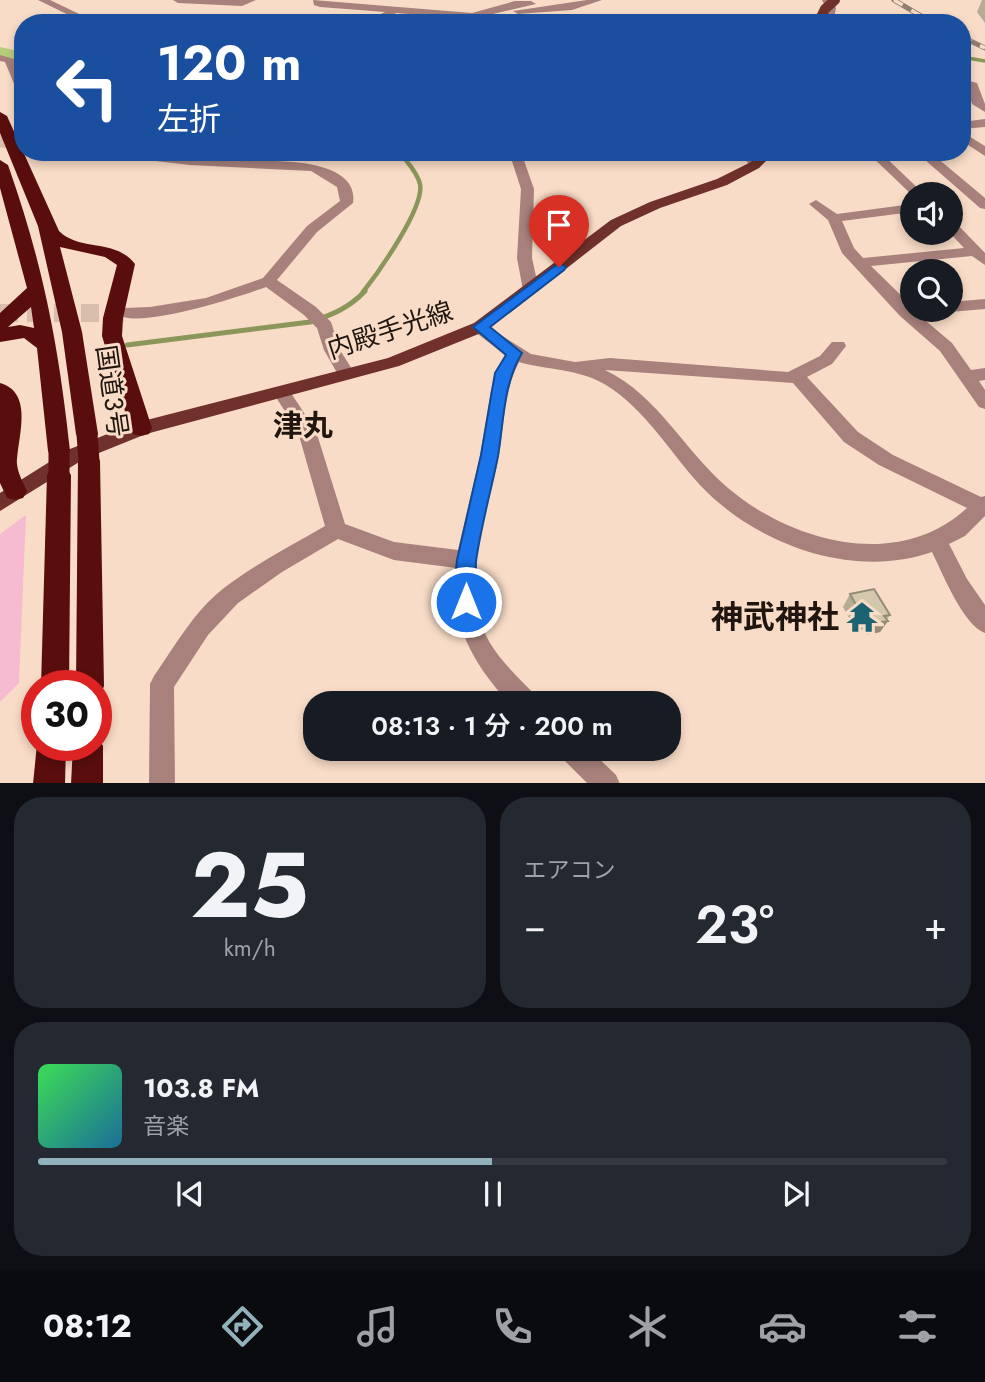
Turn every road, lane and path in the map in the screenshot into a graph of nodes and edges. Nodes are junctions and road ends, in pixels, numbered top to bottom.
1 (43, 0) edge
2 (178, 0) edge
3 (251, 0) edge
4 (318, 0) edge
5 (491, 0) edge
6 (597, 0) edge
7 (835, 0) edge
8 (83, 3) dead end
9 (531, 4) junction
10 (344, 7) junction
11 (541, 9) junction
12 (393, 12) junction
13 (72, 14) edge
14 (83, 14) edge
15 (331, 14) edge
16 (389, 14) edge
17 (436, 14) edge
18 (485, 14) edge
19 (511, 14) edge
20 (822, 14) edge
21 (0, 58) edge
22 (14, 71) edge
23 (971, 83) edge
24 (985, 109) edge
25 (0, 116) edge
26 (14, 149) edge
27 (19, 161) edge
28 (201, 161) edge
29 (518, 161) edge
30 (748, 161) edge
31 (883, 161) edge
32 (933, 161) edge
33 (0, 165) edge
34 (905, 182) edge
35 (816, 204) dead end
36 (985, 205) edge
37 (900, 210) edge
38 (834, 218) junction
39 (46, 226) junction
40 (963, 238) edge
41 (108, 252) junction
42 (980, 256) edge
43 (860, 263) junction
44 (59, 278) junction
45 (268, 281) junction
46 (37, 288) junction
47 (531, 290) junction
48 (985, 304) edge
49 (900, 306) edge
50 (963, 306) edge
51 (124, 313) tunnel mouth
52 (917, 322) edge
53 (0, 323) edge
54 (480, 327) junction
55 (0, 335) edge
56 (47, 346) junction
57 (838, 346) dead end
58 (515, 353) junction
59 (574, 367) junction
60 (346, 374) junction
61 (976, 375) edge
62 (796, 376) junction
63 (0, 390) edge
64 (281, 391) junction
65 (985, 403) edge
66 (141, 428) junction
67 (7, 497) edge
68 (984, 506) edge
69 (336, 530) junction
70 (938, 542) junction
71 (467, 560) junction
72 (985, 623) edge
73 (55, 670) edge
74 (90, 670) edge
75 (515, 691) edge
76 (50, 761) edge
77 (88, 761) edge
78 (584, 761) edge
79 (49, 783) edge
80 (87, 783) edge
81 (162, 783) edge
82 (607, 783) edge

1 - 13 street
2 - 3 street
4 - 10 street
5 - 9 street
6 - 11 street
7 - 20 main road, bridge
8 - 14 street
9 - 11 street
9 - 18 street
10 - 12 street
10 - 15 street
11 - 19 street
12 - 16 street
12 - 17 street
21 - 22 street
23 - 24 street
25 - 26 highway, 国道3号
27 - 39 highway, 国道3号
28 - 45 street
29 - 47 street
30 - 47 main road, 内殿手光線
31 - 34 street
32 - 36 street
33 - 46 highway
35 - 38 street
37 - 38 street
38 - 43 street
39 - 41 highway
39 - 44 highway, 国道3号
40 - 42 street
41 - 44 highway
41 - 66 highway
42 - 43 street
43 - 49 street
44 - 74 highway, 国道3号, bridge
45 - 51 street
45 - 60 street
46 - 53 highway
46 - 56 highway
47 - 54 main road, 内殿手光線
48 - 50 street
52 - 61 street
54 - 58 street
54 - 60 main road, 内殿手光線
55 - 56 highway
56 - 73 highway
57 - 62 street
58 - 59 street
58 - 71 street
59 - 62 street
59 - 70 street
60 - 64 main road, 内殿手光線
61 - 65 street
62 - 68 street
63 - 67 highway
64 - 66 main road, 内殿手光線
64 - 69 street
66 - 67 main road, 内殿手光線
68 - 70 street
69 - 71 street
69 - 81 street
70 - 72 street
71 - 75 street
76 - 79 highway
77 - 80 highway
78 - 82 street

